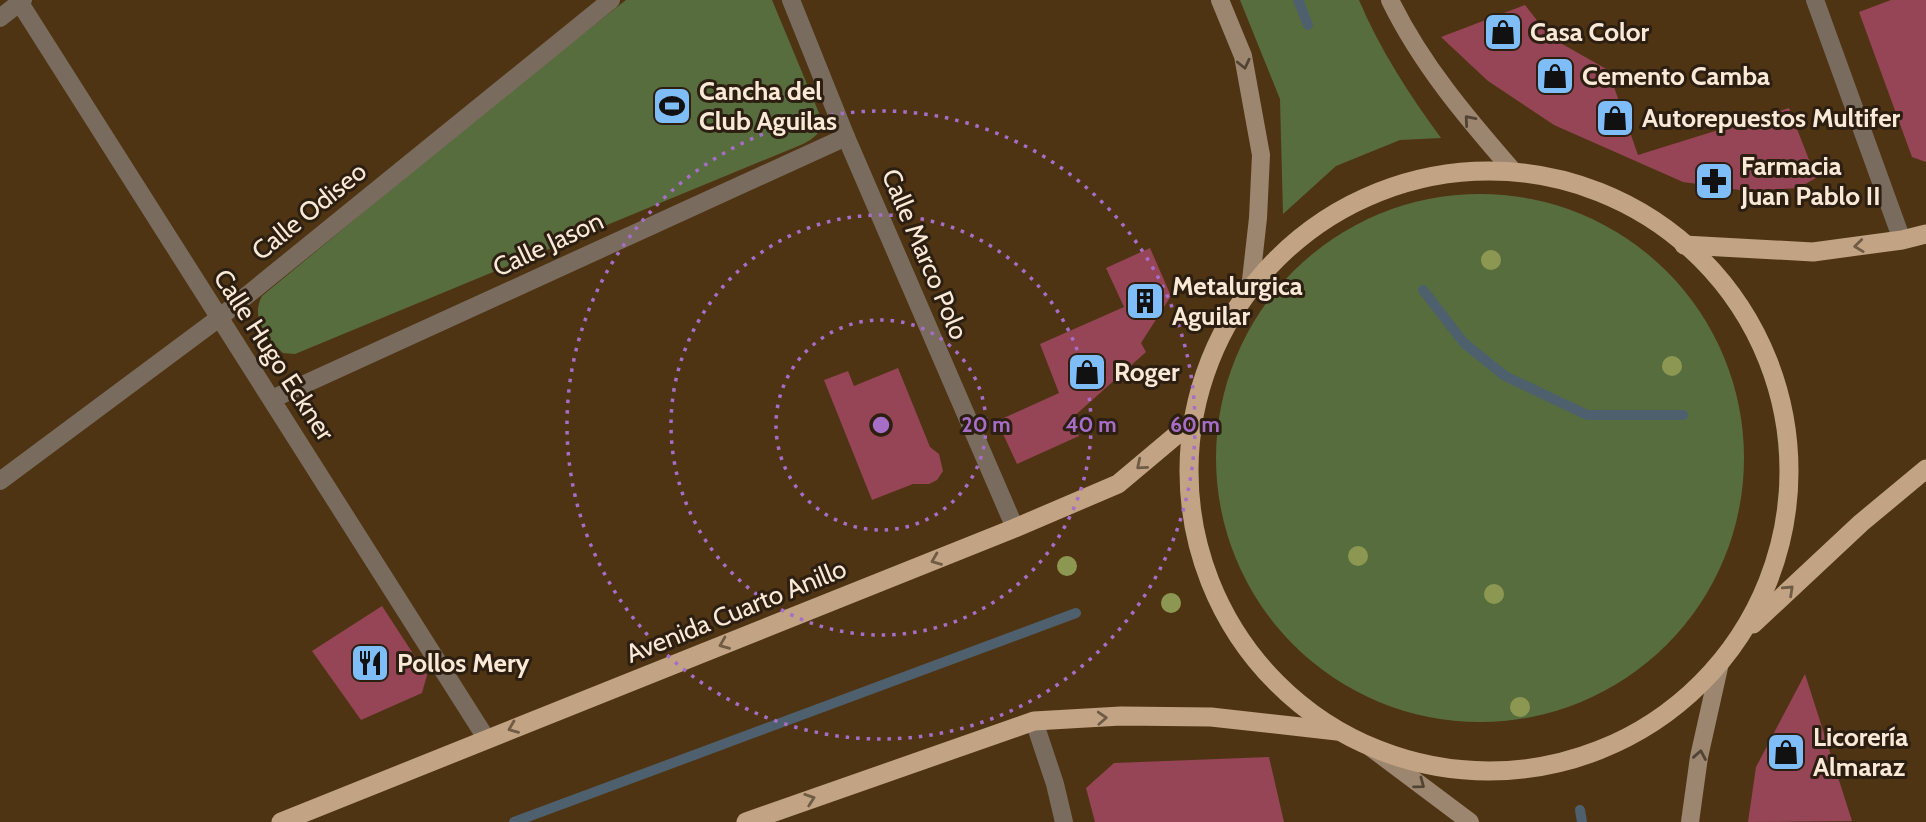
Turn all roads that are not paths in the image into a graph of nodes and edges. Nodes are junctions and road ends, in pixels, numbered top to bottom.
1 (611, 0) edge
2 (791, 0) edge
3 (1220, 0) edge
4 (1390, 0) edge
5 (1815, 0) edge
6 (20, 1) edge
7 (0, 18) edge
8 (846, 137) junction
9 (1514, 172) junction
10 (1926, 234) edge
11 (1902, 240) junction
12 (1684, 245) junction
13 (1250, 289) junction
14 (219, 318) junction
15 (272, 399) junction
16 (1193, 421) junction
17 (1926, 469) edge
18 (0, 481) edge
19 (1016, 528) junction
20 (1739, 637) junction
21 (1720, 663) junction
22 (1034, 722) junction
23 (1341, 732) junction
24 (486, 738) junction
25 (1370, 747) junction
26 (281, 822) edge
27 (746, 822) edge
28 (1064, 822) edge
29 (1470, 822) edge
30 (1690, 822) edge

1 - 14 street, Calle Odiseo
2 - 8 street, Calle Marco Polo
3 -> 13 main road
9 -> 4 main road
5 - 11 street
6 - 7 street
6 - 14 street, Calle Hugo Eckner
8 - 15 street, Calle Jason
8 - 19 street, Calle Marco Polo
9 - 12 highway
9 - 13 highway
10 - 11 highway
11 -> 12 highway
12 - 20 highway
13 - 16 highway
14 - 15 street, Calle Hugo Eckner
14 - 18 street, Calle Odiseo
15 - 24 street, Calle Hugo Eckner
16 -> 19 highway, Avenida Cuarto Anillo
16 - 23 highway
20 -> 17 highway
19 -> 24 highway, Avenida Cuarto Anillo
20 - 21 highway
21 - 25 highway
30 -> 21 main road
22 -> 23 highway
27 -> 22 highway
22 - 28 street
23 - 25 highway
24 - 26 highway, Avenida Cuarto Anillo
25 -> 29 main road

